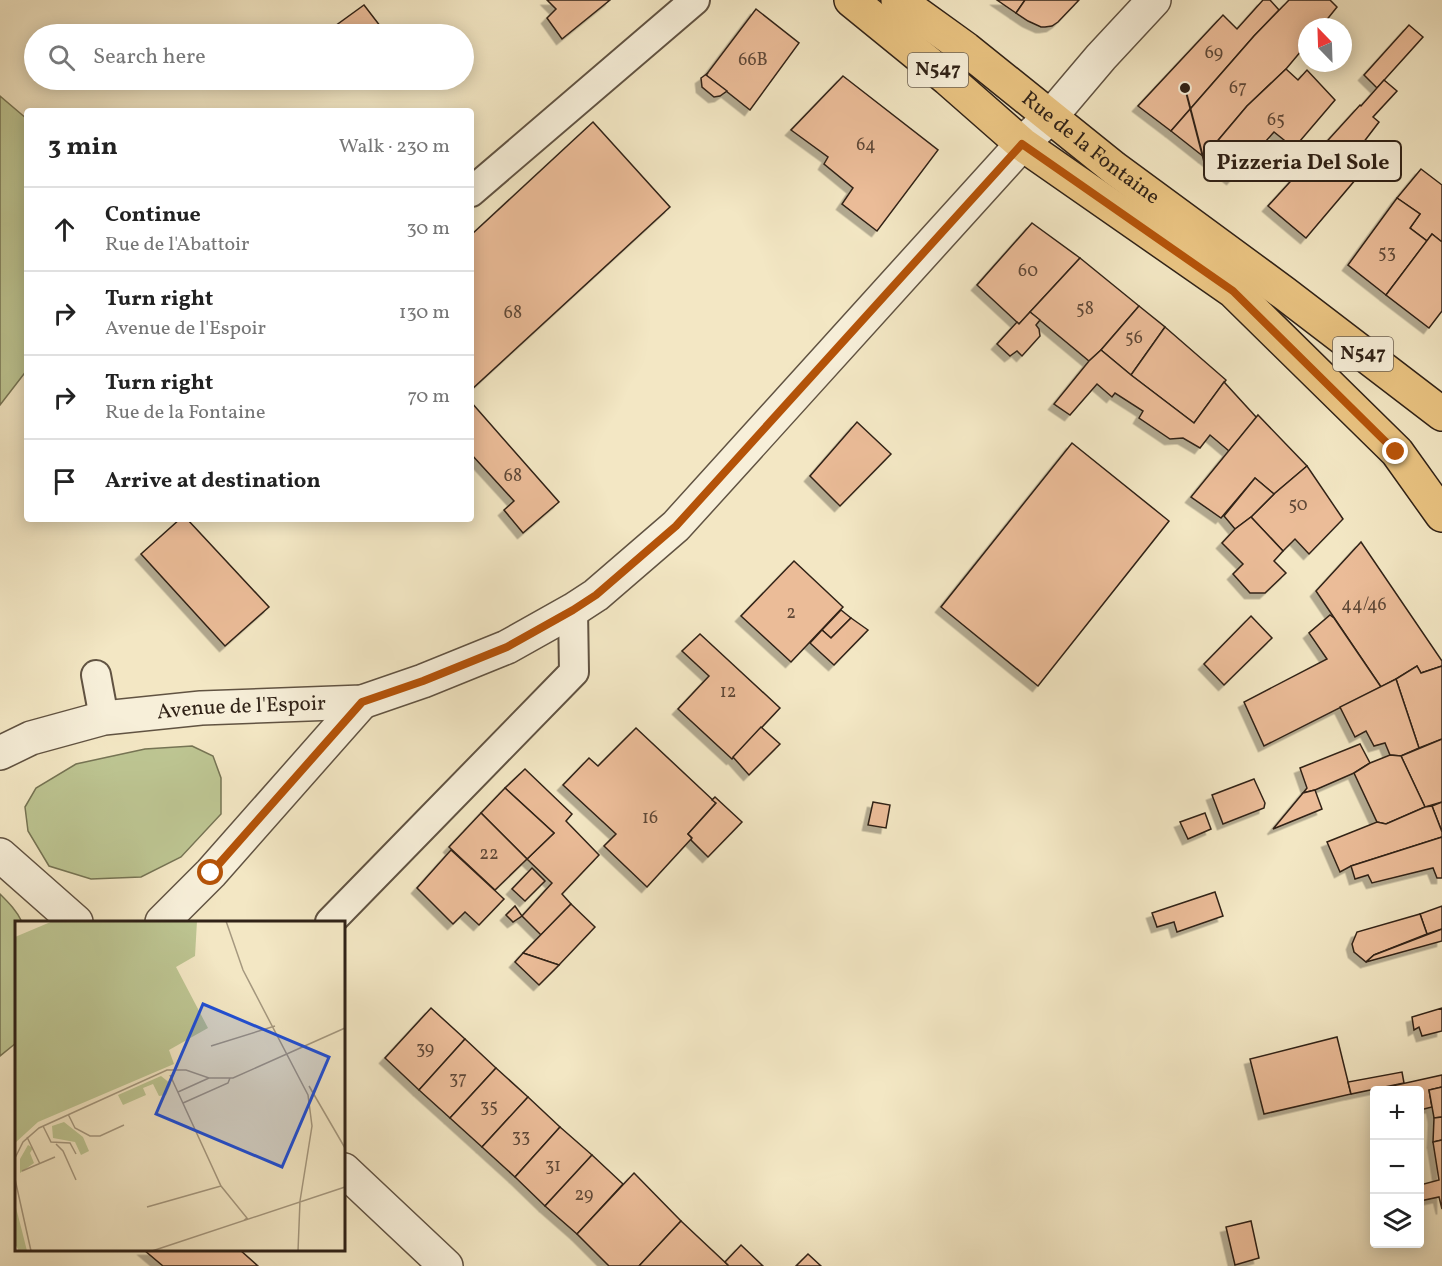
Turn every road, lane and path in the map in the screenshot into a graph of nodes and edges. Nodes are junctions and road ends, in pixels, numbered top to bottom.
1 (695, 0) edge
2 (851, 0) edge
3 (898, 0) edge
4 (1154, 0) edge
5 (1051, 116) junction
6 (1022, 144) junction
7 (474, 189) edge
8 (1442, 414) edge
9 (1442, 515) edge
10 (573, 610) junction
11 (96, 675) dead end
12 (362, 702) junction
13 (104, 718) junction
14 (0, 753) edge
15 (0, 855) edge
16 (75, 921) edge
17 (163, 921) edge
18 (331, 921) edge
19 (345, 1171) edge
20 (446, 1266) edge

1 - 7 lane
2 - 6 main road, Rue de la Fontaine / N547
3 - 5 main road, Rue de la Fontaine / N547
4 - 5 street, Avenue de l'Espoir
5 - 6 street, Avenue de l'Espoir
5 - 8 main road, Rue de la Fontaine / N547
6 - 9 main road, Rue de la Fontaine / N547
6 - 10 street, Avenue de l'Espoir
10 - 12 street, Avenue de l'Espoir
10 - 18 lane
11 - 13 lane
12 - 13 street, Avenue de l'Espoir
12 - 17 street
13 - 14 street, Avenue de l'Espoir
15 - 16 street
19 - 20 street

